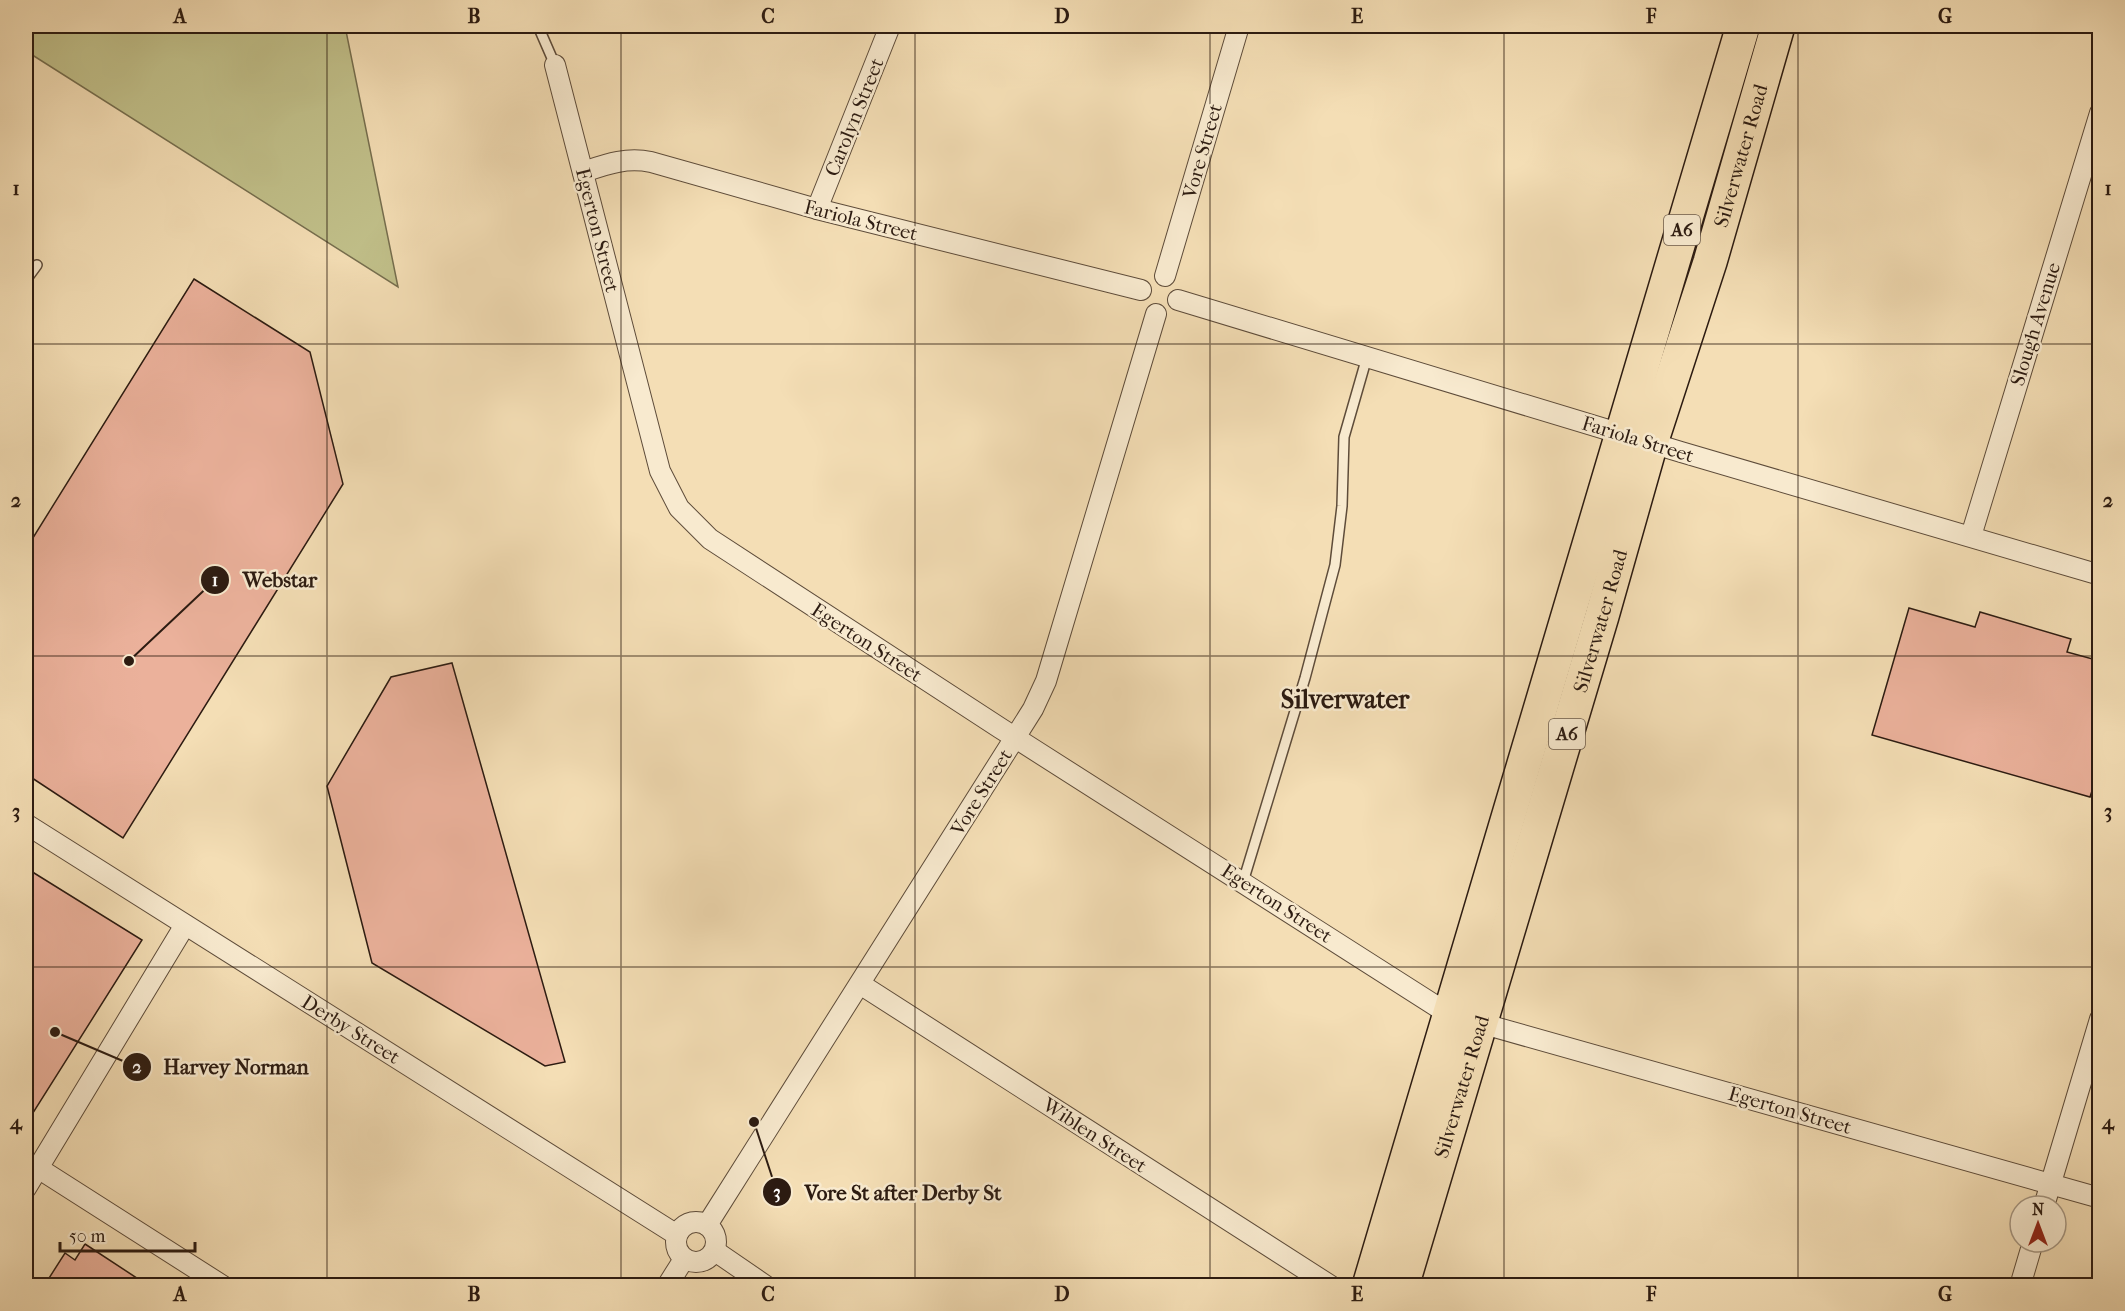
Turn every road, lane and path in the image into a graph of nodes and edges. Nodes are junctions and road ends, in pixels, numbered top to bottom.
1 (538, 26) edge
2 (890, 26) edge
3 (1239, 26) edge
4 (1743, 26) edge
5 (1778, 26) edge
6 (555, 65) joint
7 (2100, 113) edge
8 (2096, 138) edge
9 (583, 172) junction
10 (817, 209) junction
11 (37, 265) dead end
12 (1166, 276) junction
13 (26, 280) edge
14 (1141, 290) junction
15 (1178, 300) junction
16 (1155, 314) junction
17 (26, 336) edge
18 (26, 348) edge
19 (1367, 357) junction
20 (1636, 439) junction
21 (1971, 536) junction
22 (2100, 574) edge
23 (1015, 738) junction
24 (26, 824) edge
25 (1243, 882) junction
26 (186, 925) junction
27 (860, 984) junction
28 (1465, 1019) junction
29 (2100, 1019) edge
30 (38, 1168) junction
31 (2050, 1183) junction
32 (26, 1188) edge
33 (2047, 1194) edge
34 (2100, 1198) edge
35 (707, 1225) junction
36 (677, 1235) junction
37 (715, 1251) junction
38 (2029, 1254) edge
39 (684, 1259) junction
40 (223, 1286) edge
41 (667, 1286) edge
42 (766, 1286) edge
43 (1331, 1286) edge
44 (1369, 1286) edge
45 (1402, 1286) edge
46 (2020, 1286) edge

1 - 6 lane
2 - 10 street, Carolyn Street
3 - 12 street, Vore Street
4 - 20 highway, Silverwater Road / A6
5 - 20 highway, Silverwater Road / A6
6 - 9 street, Egerton Street
7 - 8 street, Slough Avenue
8 - 21 street, Slough Avenue
9 - 10 street, Fariola Street
9 - 23 street, Egerton Street
10 - 14 street, Fariola Street
11 - 13 lane
12 - 14 street
12 - 15 street
14 - 16 street
15 - 16 street
15 - 19 street, Fariola Street
16 - 23 street, Vore Street
17 - 18 lane
19 - 20 street, Fariola Street
19 - 25 lane
20 - 21 street, Fariola Street
20 - 28 highway, Silverwater Road / A6
21 - 22 street, Fariola Street
23 - 25 street, Egerton Street
23 - 27 street, Vore Street
24 - 26 street, Derby Street
25 - 28 street, Egerton Street
26 - 30 street
26 - 36 street, Derby Street
27 - 35 street, Vore Street
27 - 43 street, Wiblen Street
28 - 31 street, Egerton Street
28 - 44 highway, Silverwater Road / A6
28 - 45 highway, Silverwater Road / A6
29 - 31 street
30 - 32 street
30 - 40 street
31 - 33 street
31 - 34 street, Egerton Street
35 - 36 street
35 - 37 street
36 - 39 street
37 - 39 street
37 - 42 street
38 - 46 street
39 - 41 street

